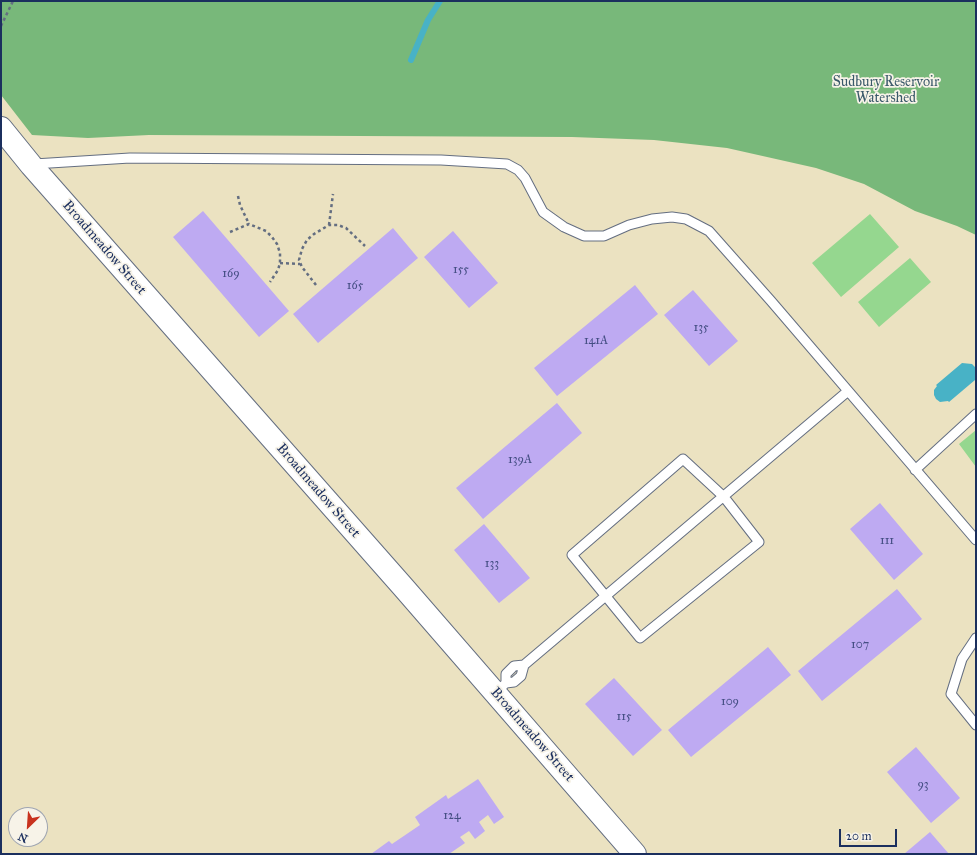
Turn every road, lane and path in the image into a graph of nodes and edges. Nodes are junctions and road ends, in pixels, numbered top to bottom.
1 (13, 1) edge
2 (1, 26) edge
3 (1, 128) edge
4 (31, 165) junction
5 (333, 194) dead end
6 (238, 196) dead end
7 (249, 224) junction
8 (329, 225) junction
9 (230, 232) dead end
10 (364, 246) dead end
11 (280, 263) junction
12 (300, 264) junction
13 (270, 282) dead end
14 (316, 285) dead end
15 (848, 391) junction
16 (976, 414) edge
17 (915, 470) junction
18 (724, 497) junction
19 (976, 540) edge
20 (606, 596) junction
21 (976, 638) edge
22 (501, 688) junction
23 (976, 725) edge
24 (635, 854) edge

1 - 2 path
3 - 4 street, Broadmeadow Street
4 - 15 lane
4 - 22 street, Broadmeadow Street
5 - 8 path
6 - 7 path
7 - 9 path
7 - 11 path
8 - 10 path
8 - 12 path
11 - 12 path
11 - 13 path
12 - 14 path
15 - 17 lane
15 - 18 lane
16 - 17 lane
17 - 19 lane
18 - 20 lane
18 - 20 lane
18 - 20 lane
20 - 22 lane
21 - 23 lane
22 - 24 street, Broadmeadow Street

